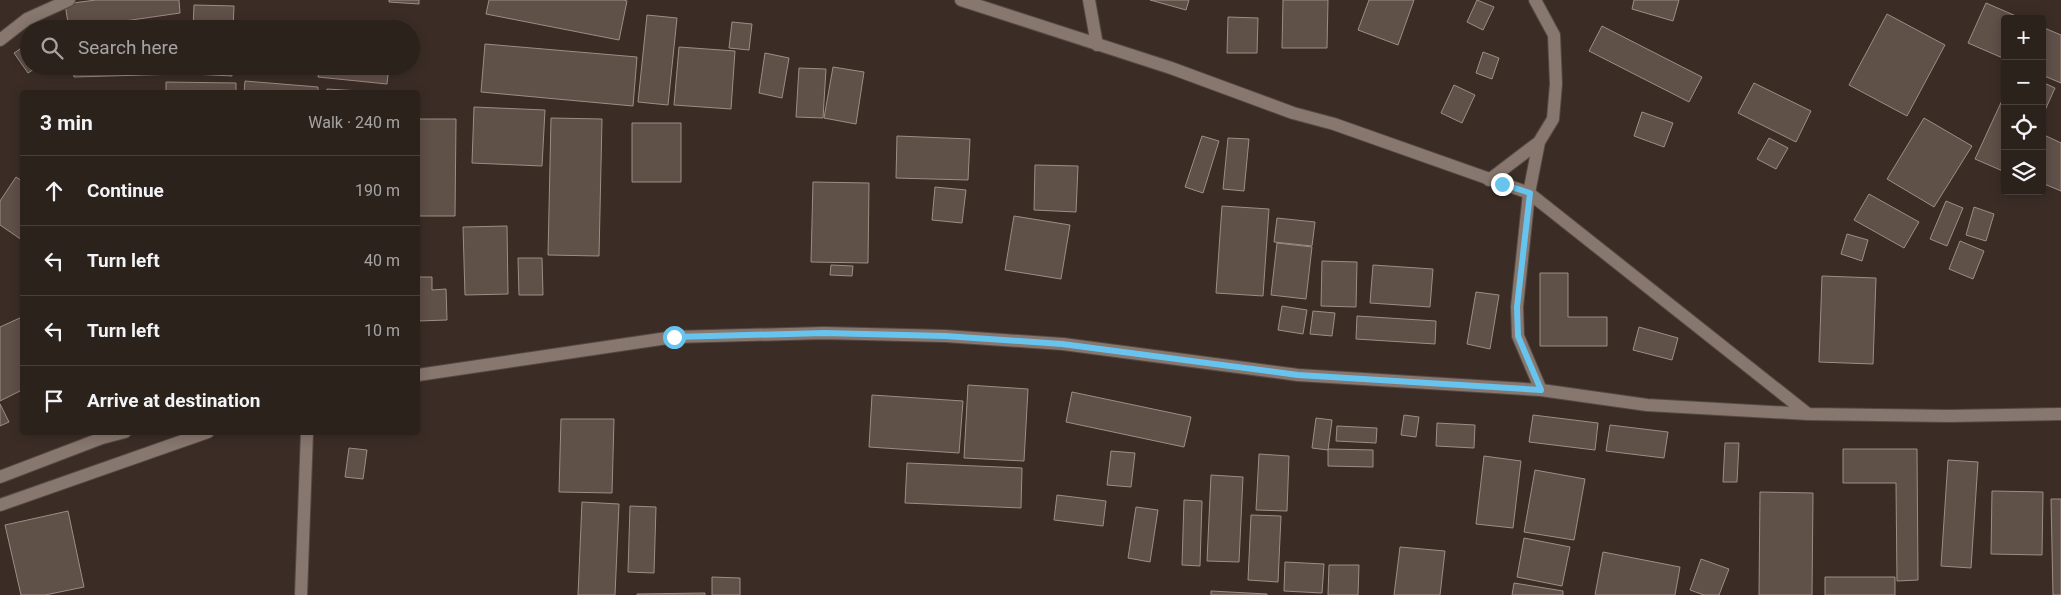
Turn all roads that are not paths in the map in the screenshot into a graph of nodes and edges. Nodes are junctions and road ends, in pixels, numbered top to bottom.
1 (68, 0) edge
2 (961, 0) edge
3 (1089, 0) edge
4 (1535, 0) edge
5 (26, 20) edge
6 (20, 24) edge
7 (0, 40) edge
8 (1097, 45) junction
9 (1539, 142) junction
10 (1490, 180) junction
11 (1530, 193) junction
12 (420, 375) edge
13 (1541, 390) junction
14 (1808, 414) junction
15 (2061, 414) edge
16 (114, 435) edge
17 (199, 435) edge
18 (307, 435) edge
19 (0, 477) edge
20 (0, 505) edge
21 (301, 595) edge

1 - 5 street
2 - 8 street
3 - 8 street
4 - 9 street
6 - 7 street
8 - 10 street
9 - 10 street
9 - 11 street
10 - 11 street
11 - 13 street
11 - 14 street
12 - 13 street
13 - 14 street
14 - 15 street
16 - 19 street
17 - 20 street
18 - 21 street

